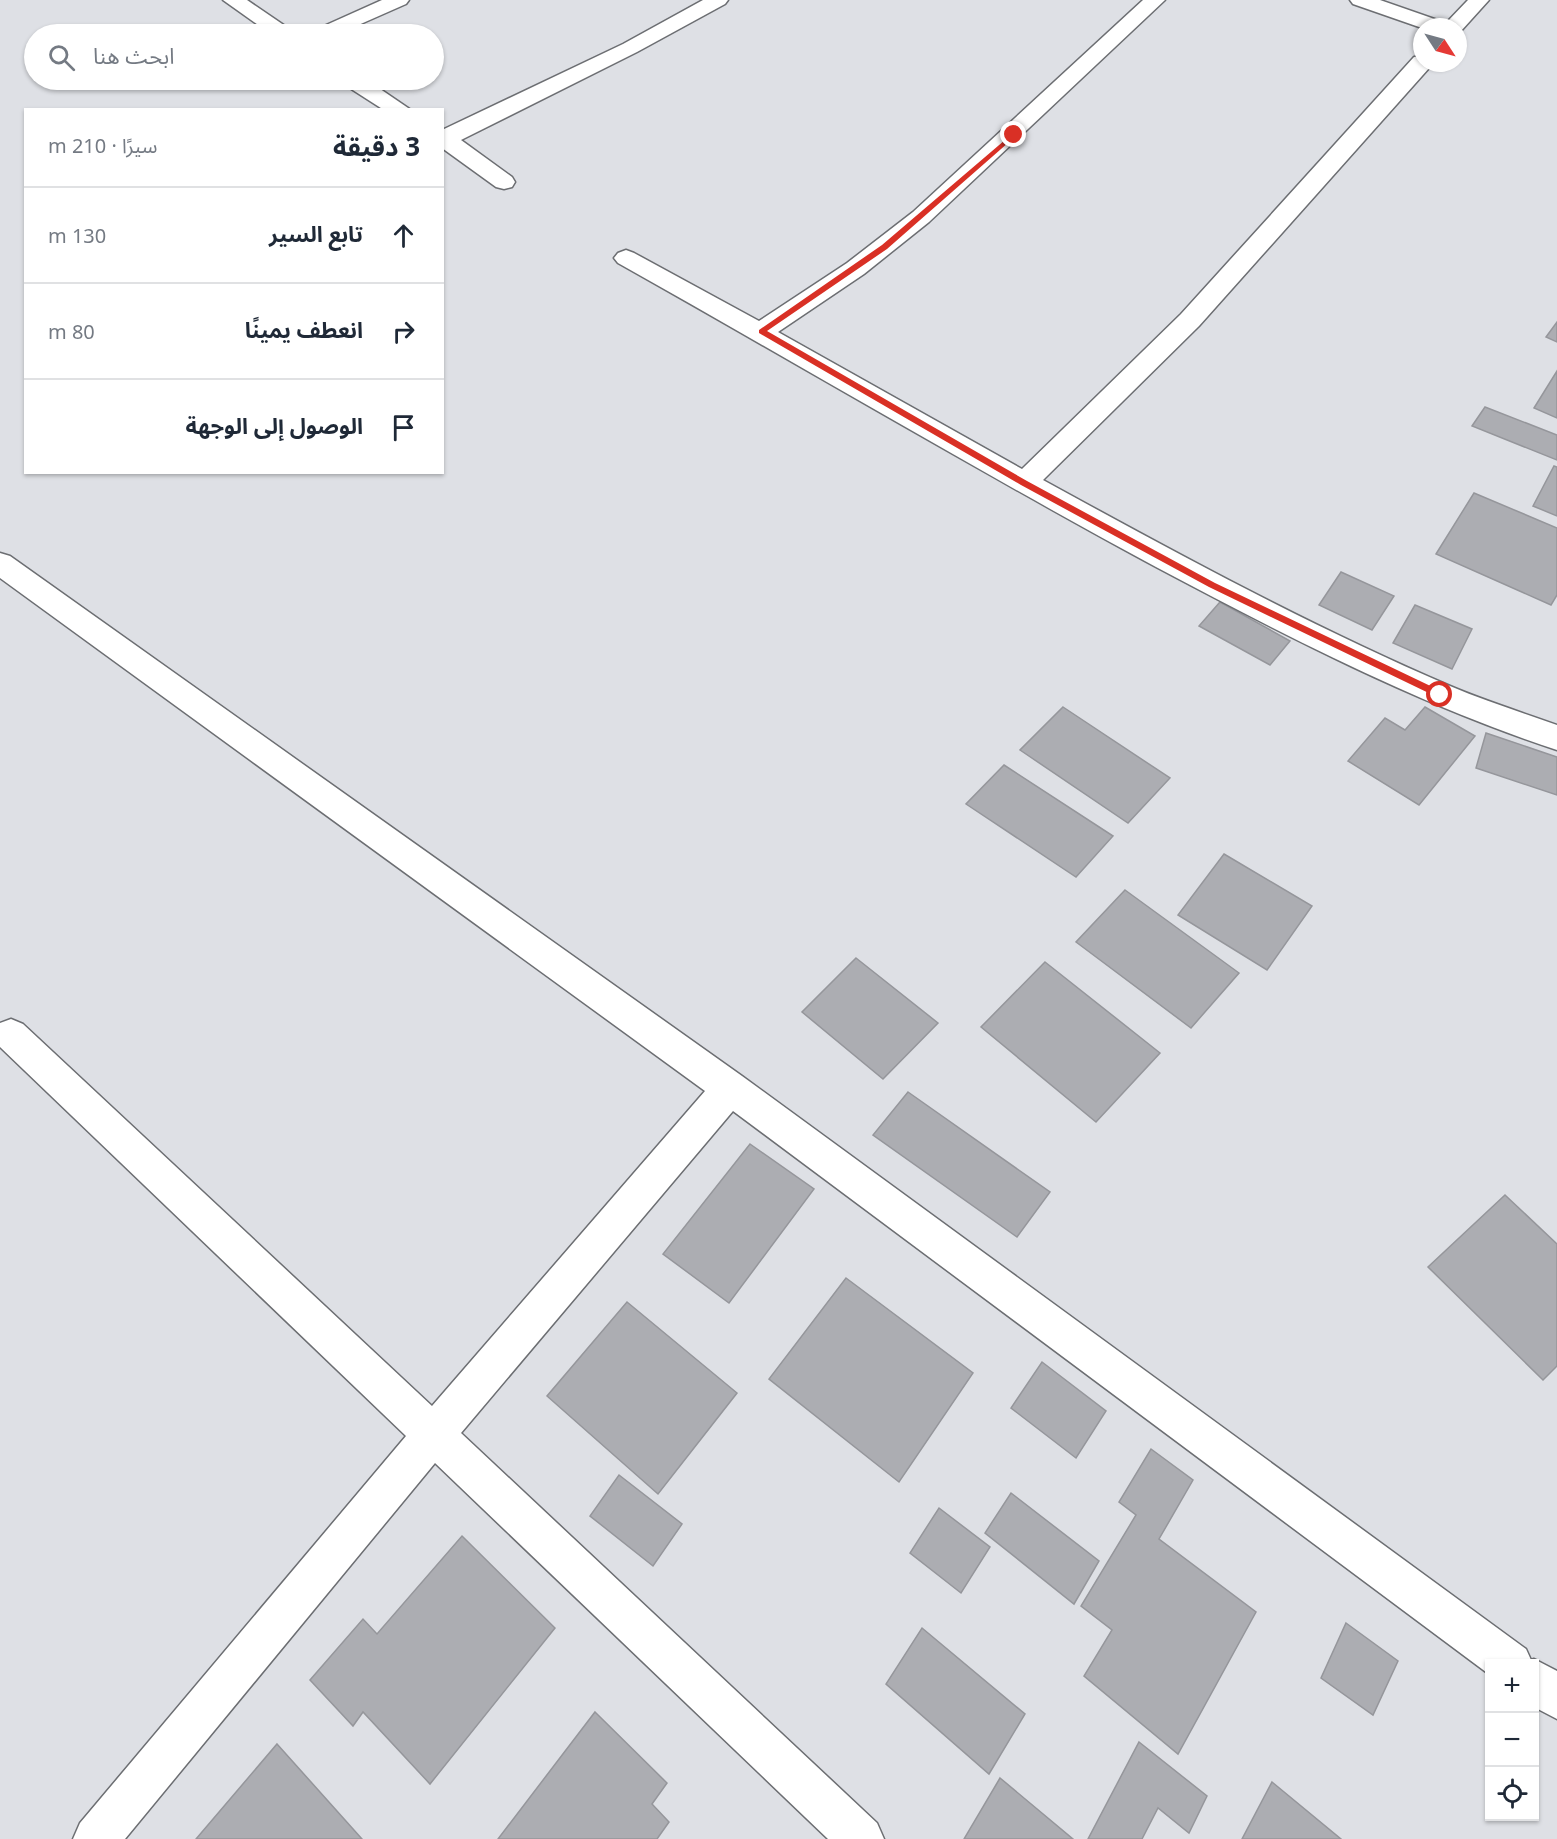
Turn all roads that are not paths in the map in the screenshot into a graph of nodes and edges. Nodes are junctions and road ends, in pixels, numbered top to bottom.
1 (233, 0) edge
2 (399, 0) edge
3 (718, 0) edge
4 (1155, 0) edge
5 (1360, 0) edge
6 (1479, 0) edge
7 (1413, 18) edge
8 (1462, 18) edge
9 (269, 24) edge
10 (345, 24) edge
11 (1413, 72) edge
12 (369, 90) edge
13 (397, 108) edge
14 (444, 138) edge
15 (504, 182) dead end
16 (626, 258) dead end
17 (762, 332) junction
18 (1024, 483) junction
19 (0, 563) edge
20 (1557, 738) edge
21 (11, 1035) dead end
22 (730, 1088) junction
23 (433, 1435) junction
24 (1504, 1659) edge
25 (1539, 1684) edge
26 (1557, 1697) edge
27 (96, 1839) edge
28 (861, 1839) edge

1 - 9 street
2 - 10 street
3 - 14 street
4 - 17 street
5 - 7 street
6 - 8 street
11 - 18 street
12 - 13 street
14 - 15 street
16 - 17 street
17 - 18 street
18 - 20 street
19 - 22 street
21 - 23 street
22 - 23 street
22 - 24 street
23 - 27 street
23 - 28 street
25 - 26 street

